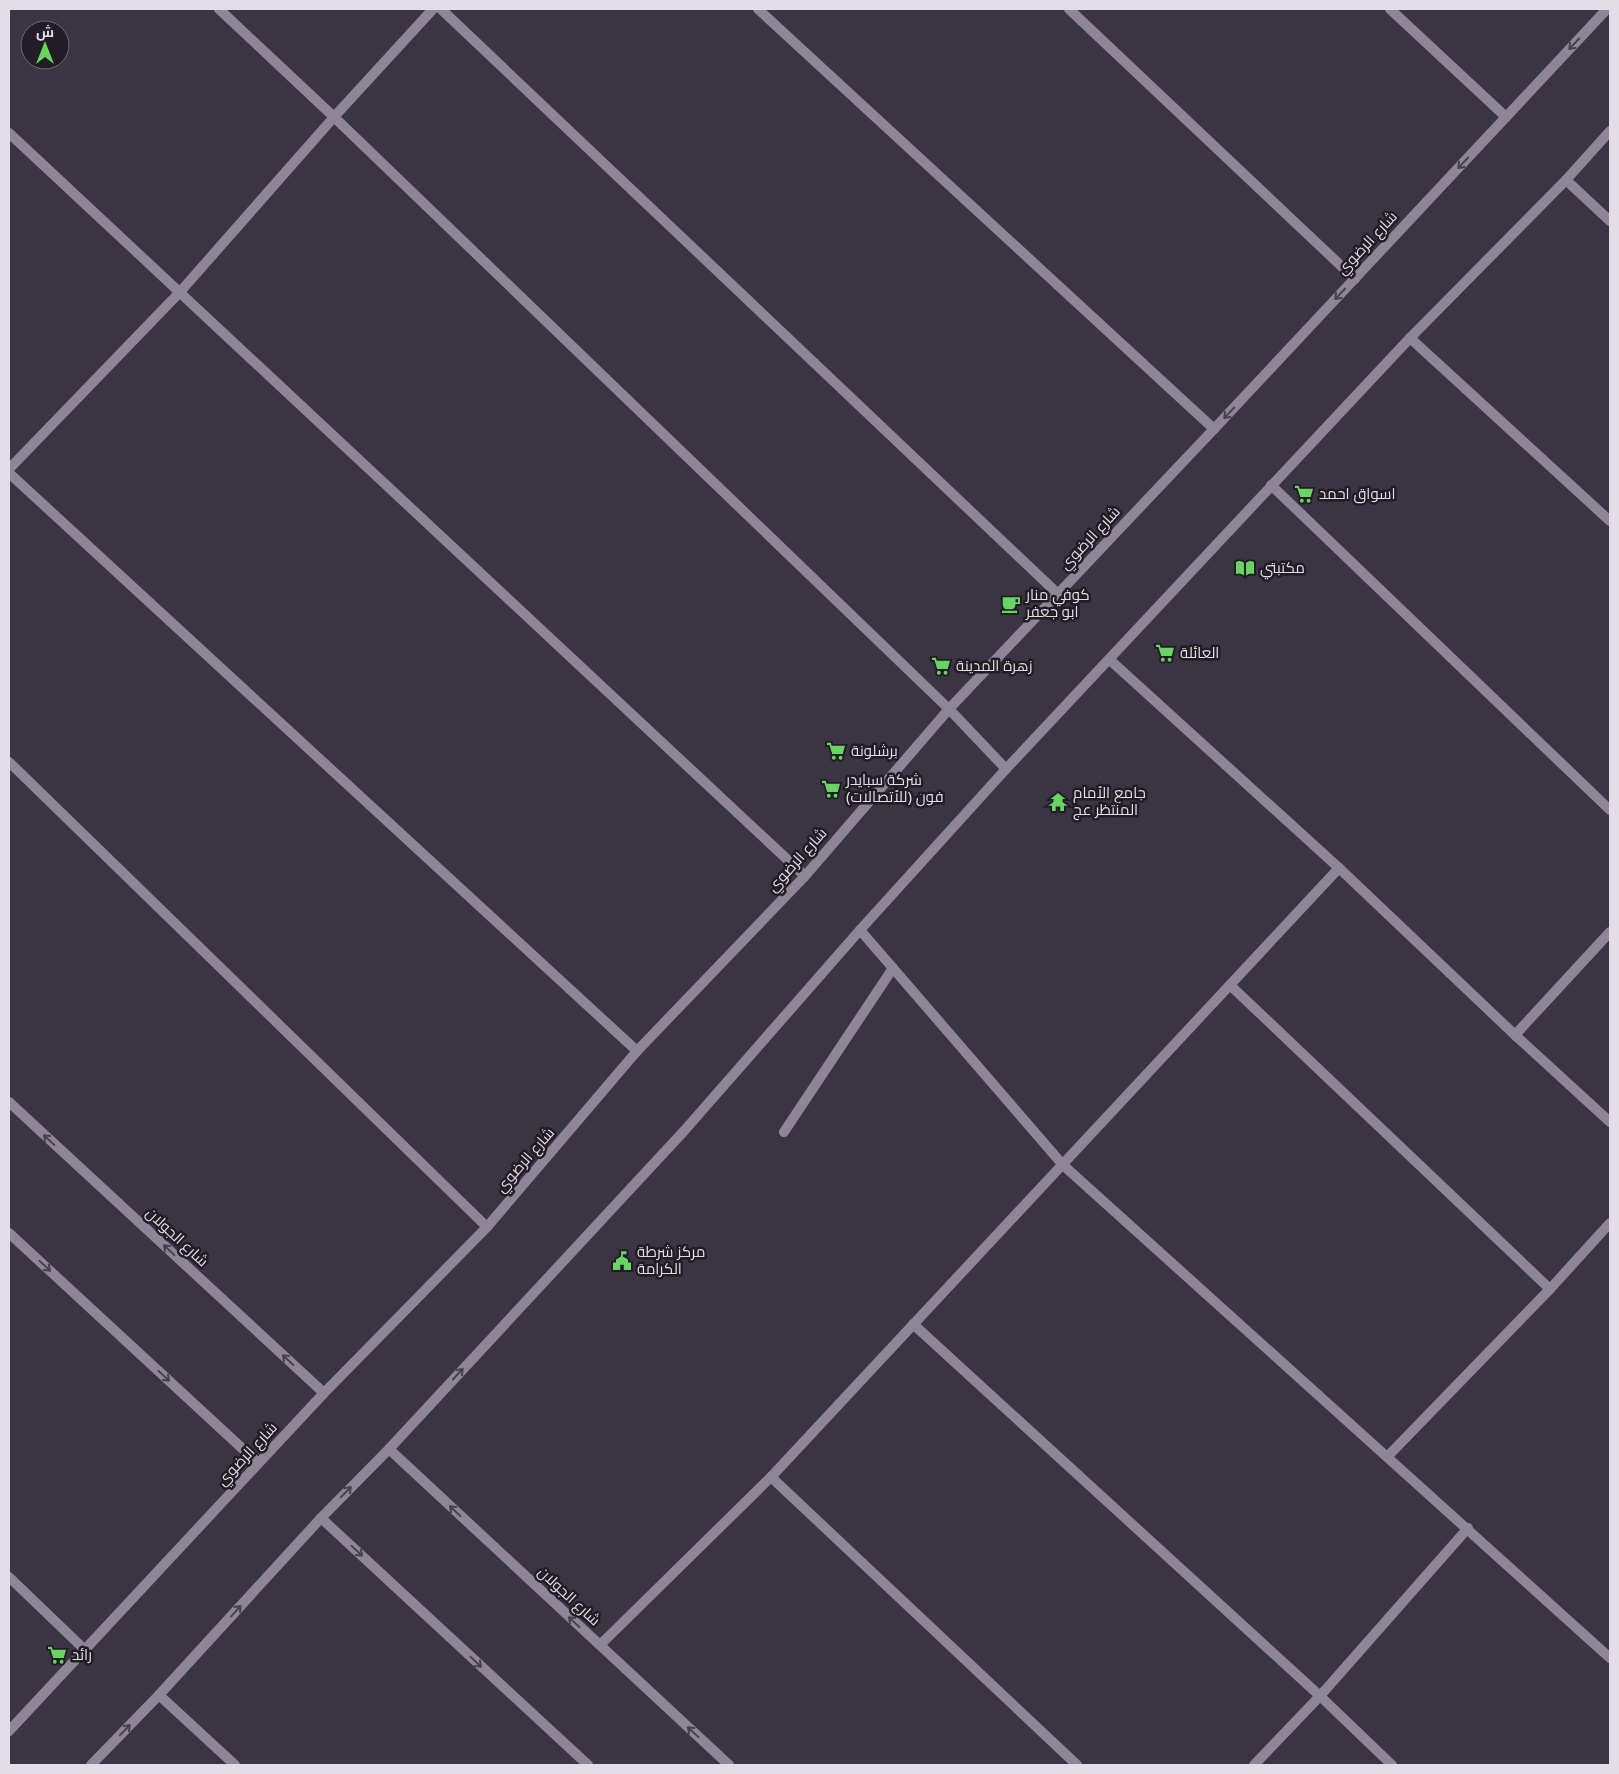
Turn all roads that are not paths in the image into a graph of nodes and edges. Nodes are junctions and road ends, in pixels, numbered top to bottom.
1 (218, 9) edge
2 (433, 9) edge
3 (441, 9) edge
4 (758, 9) edge
5 (1068, 9) edge
6 (1390, 9) edge
7 (1607, 9) edge
8 (334, 117) junction
9 (1506, 118) junction
10 (1610, 131) edge
11 (9, 133) edge
12 (1566, 180) junction
13 (1610, 221) edge
14 (1355, 278) junction
15 (180, 292) junction
16 (1410, 338) junction
17 (1214, 429) junction
18 (9, 471) edge
19 (1271, 485) junction
20 (1610, 521) edge
21 (1058, 594) junction
22 (1110, 660) junction
23 (949, 709) junction
24 (9, 762) edge
25 (1006, 769) junction
26 (1610, 810) edge
27 (1339, 868) junction
28 (804, 876) junction
29 (860, 930) junction
30 (1610, 932) edge
31 (893, 968) junction
32 (1230, 985) junction
33 (1515, 1035) junction
34 (637, 1052) junction
35 (9, 1102) edge
36 (1610, 1122) edge
37 (784, 1132) dead end
38 (1063, 1165) junction
39 (1610, 1223) edge
40 (487, 1227) junction
41 (9, 1232) edge
42 (1550, 1289) junction
43 (914, 1324) junction
44 (324, 1393) junction
45 (388, 1449) junction
46 (1388, 1456) junction
47 (258, 1463) junction
48 (771, 1478) junction
49 (321, 1518) junction
50 (1468, 1528) junction
51 (9, 1577) edge
52 (600, 1646) junction
53 (85, 1650) junction
54 (1610, 1658) edge
55 (159, 1695) junction
56 (1320, 1696) junction
57 (9, 1731) edge
58 (91, 1765) edge
59 (235, 1765) edge
60 (588, 1765) edge
61 (729, 1765) edge
62 (1076, 1765) edge
63 (1254, 1765) edge
64 (1392, 1765) edge

1 - 8 street
2 - 8 street
3 - 21 street
4 - 17 street
5 - 14 street
6 - 9 street
7 -> 9 street, شارع الرضوي
8 - 15 street
8 - 23 street
9 -> 14 street, شارع الرضوي
10 - 12 street
11 - 15 street
12 - 13 street
12 - 16 street
14 -> 17 street, شارع الرضوي
15 - 18 street
15 - 28 street
16 - 19 street
16 - 20 street
17 - 21 street, شارع الرضوي
18 - 34 street
19 - 22 street
19 - 26 street
21 - 23 street, شارع الرضوي
22 - 25 street
22 - 27 street
23 - 25 street
23 - 28 street, شارع الرضوي
24 - 40 street
25 - 29 street
27 - 32 street
27 - 33 street
28 - 34 street, شارع الرضوي
29 - 31 street
45 -> 29 street
30 - 33 street
31 - 37 street
31 - 38 street
32 - 38 street
32 - 42 street
33 - 36 street
34 - 40 street, شارع الرضوي
44 -> 35 street, شارع الجولان
38 - 43 street
38 - 46 street
39 - 42 street
40 - 44 street, شارع الرضوي
41 -> 47 street
42 - 46 street
43 - 48 street
43 - 56 street
44 - 47 street, شارع الرضوي
49 -> 45 street
52 -> 45 street, شارع الجولان
46 - 50 street
47 - 53 street, شارع الرضوي
48 - 52 street
48 - 62 street
55 -> 49 street
49 -> 60 street
50 - 54 street
50 - 56 street
51 - 53 street
61 -> 52 street, شارع الجولان
53 - 57 street, شارع الرضوي
58 -> 55 street
55 - 59 street
56 - 63 street
56 - 64 street

